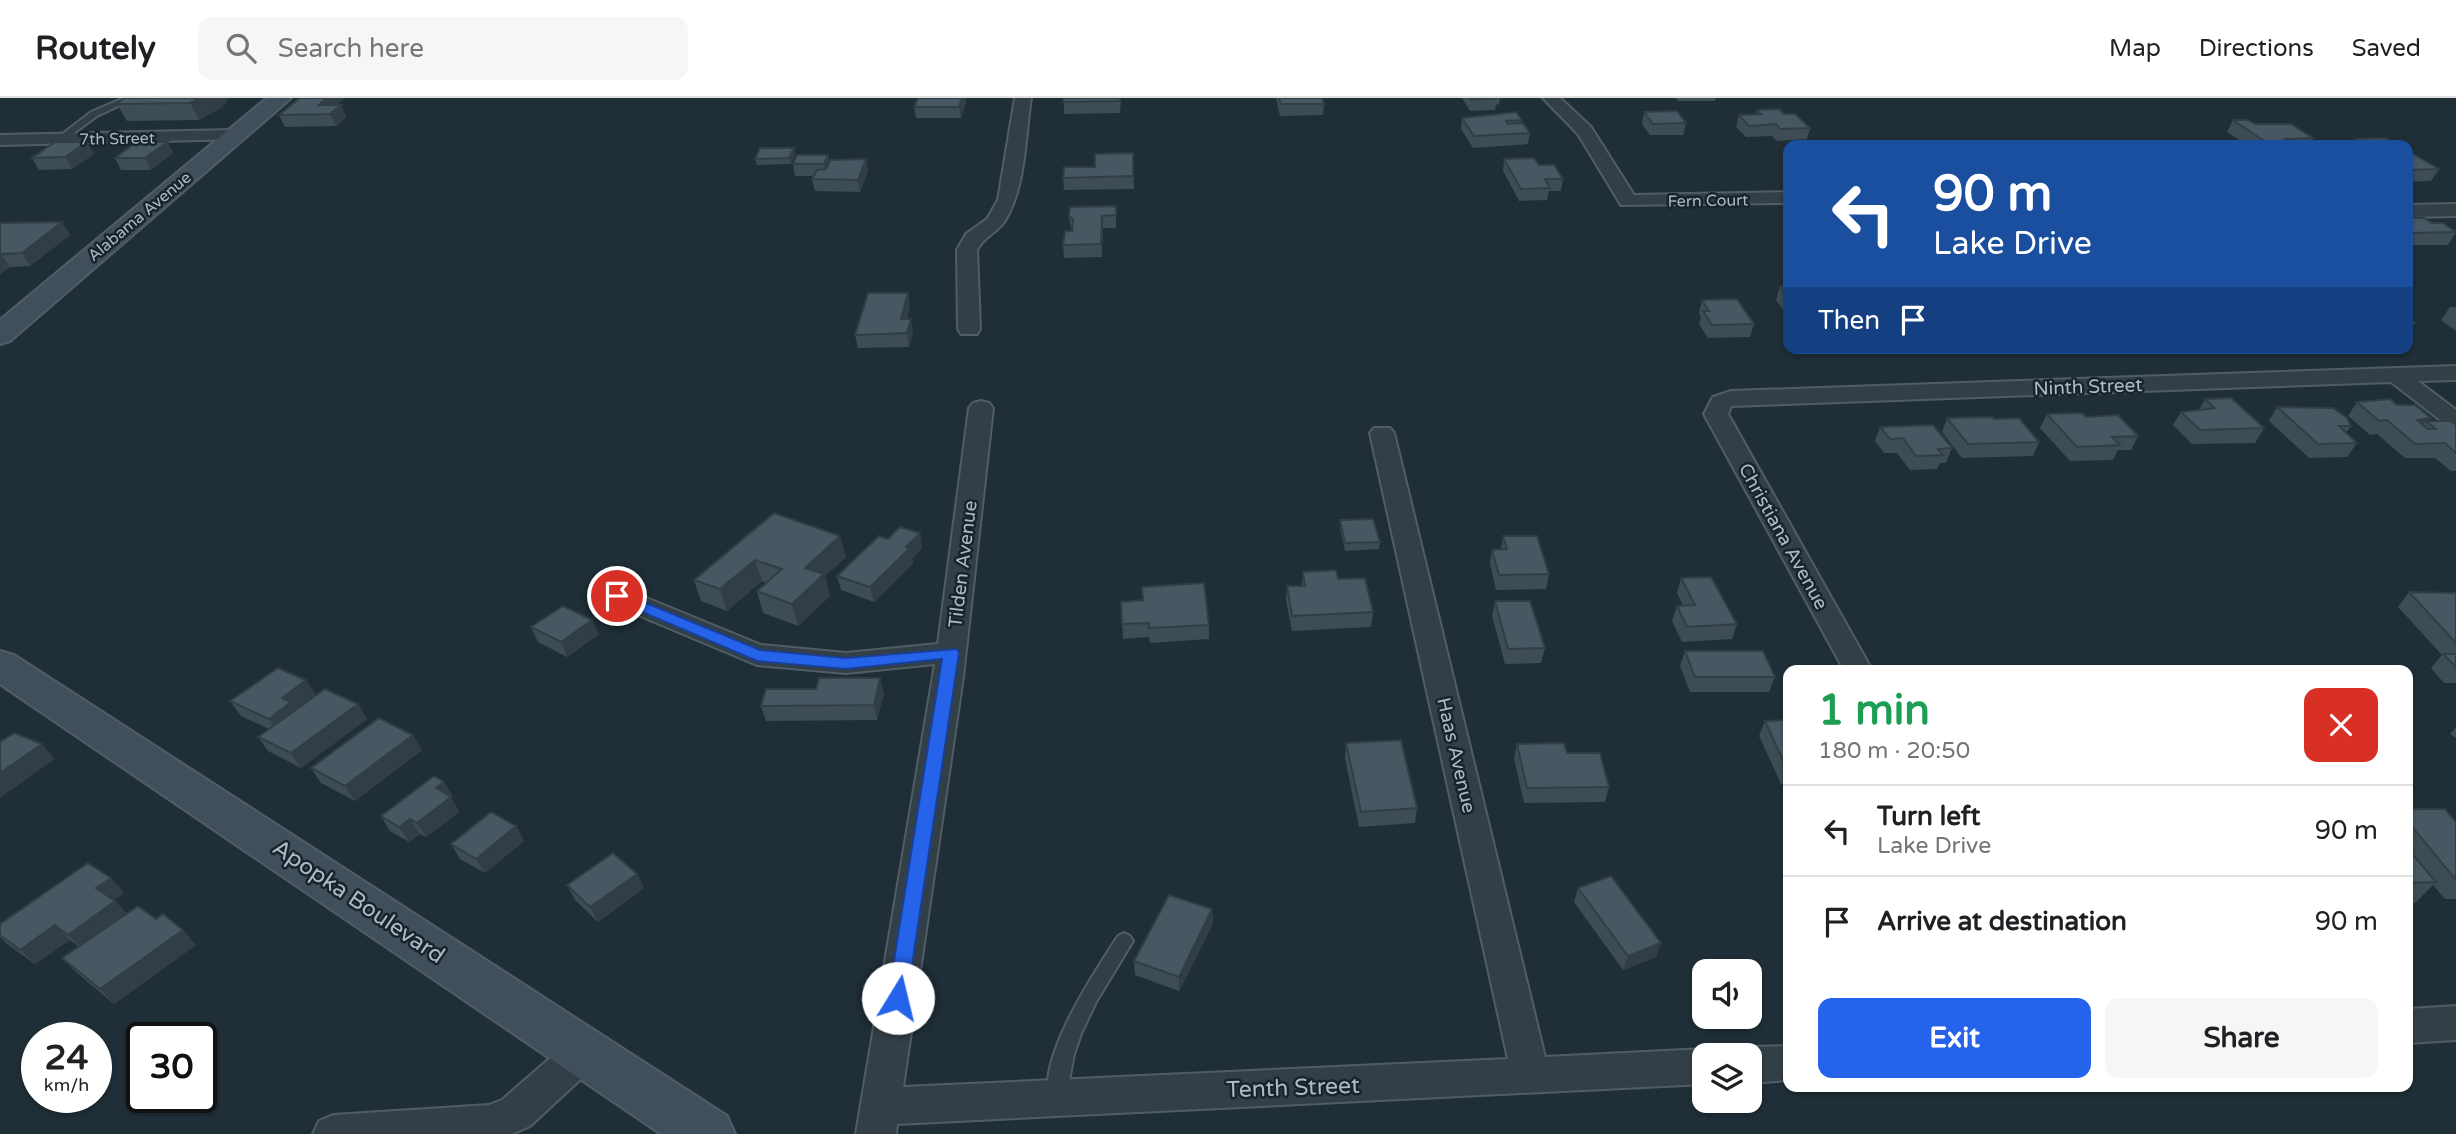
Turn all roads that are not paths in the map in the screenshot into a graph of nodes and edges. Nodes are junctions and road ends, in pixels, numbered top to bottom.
1 (131, 98) edge
2 (280, 98) edge
3 (1023, 98) edge
4 (1550, 98) edge
5 (234, 135) junction
6 (60, 139) junction
7 (0, 140) edge
8 (1783, 198) edge
9 (2456, 210) edge
10 (2413, 211) edge
11 (7, 324) edge
12 (969, 329) dead end
13 (2456, 373) edge
14 (2396, 375) junction
15 (1721, 402) joint
16 (981, 408) dead end
17 (2456, 421) edge
18 (1382, 433) dead end
19 (617, 596) dead end
20 (951, 653) junction
21 (1855, 665) edge
22 (3, 671) edge
23 (1124, 941) dead end
24 (2456, 1023) edge
25 (2413, 1026) edge
26 (585, 1051) junction
27 (1783, 1063) edge
28 (1762, 1064) edge
29 (1692, 1069) edge
30 (1531, 1077) junction
31 (1058, 1097) junction
32 (879, 1120) edge
33 (333, 1134) edge
34 (708, 1134) edge

1 - 6 lane
2 - 5 street, Alabama Avenue
3 - 12 street
4 - 8 street, Fern Court
5 - 6 street, 7th Street
5 - 11 street, Alabama Avenue
6 - 7 street, 7th Street
9 - 10 street
13 - 14 street, Ninth Street
14 - 15 street, Ninth Street
14 - 17 street
15 - 21 street, Christiana Avenue
16 - 20 street, Tilden Avenue
18 - 30 street, Haas Avenue
19 - 20 street
20 - 32 street, Tilden Avenue
22 - 26 street, Apopka Boulevard
23 - 31 lane
24 - 25 street
26 - 33 street
26 - 34 street, Apopka Boulevard
27 - 28 street
29 - 30 street, Tenth Street
30 - 31 street, Tenth Street
31 - 32 street, Tenth Street

